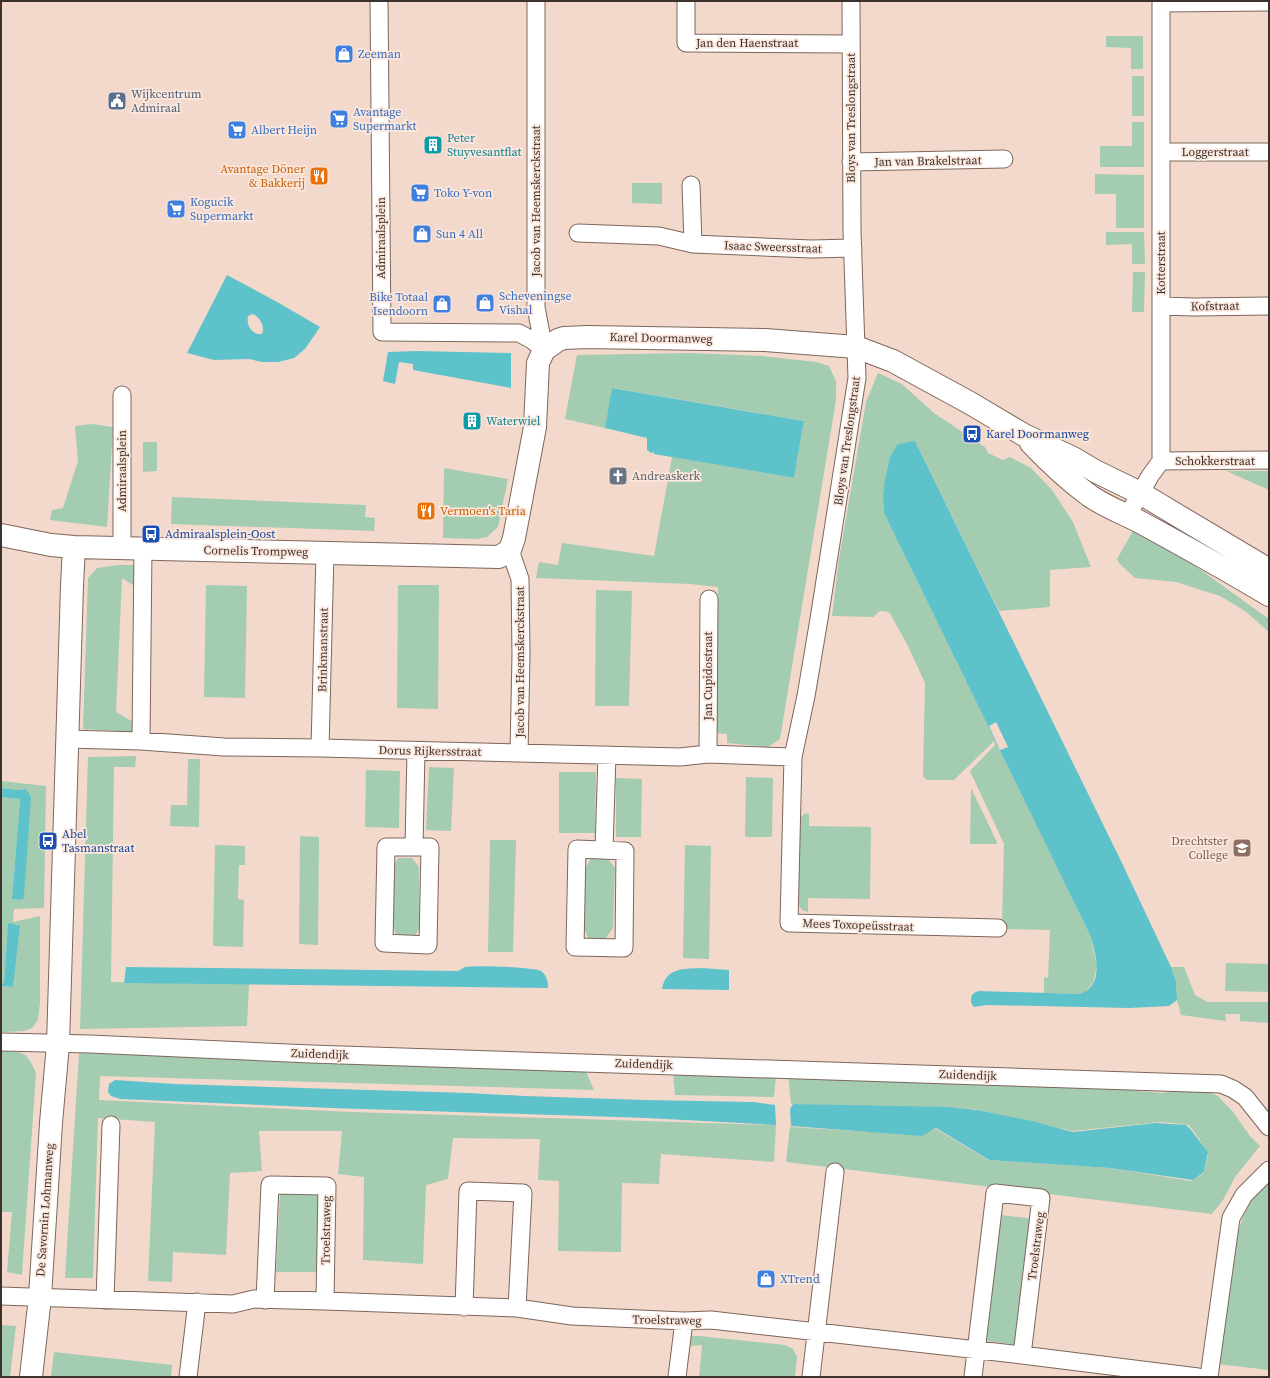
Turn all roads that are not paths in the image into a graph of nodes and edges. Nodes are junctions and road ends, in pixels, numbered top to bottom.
1 (380, 1) edge
2 (536, 1) edge
3 (686, 1) edge
4 (851, 1) edge
5 (1161, 2) edge
6 (1269, 2) edge
7 (851, 44) junction
8 (1161, 152) junction
9 (1269, 152) edge
10 (1004, 159) dead end
11 (851, 162) junction
12 (691, 185) dead end
13 (578, 233) dead end
14 (693, 244) junction
15 (853, 248) junction
16 (1161, 306) junction
17 (1269, 306) edge
18 (856, 347) junction
19 (544, 350) junction
20 (122, 395) dead end
21 (1024, 435) junction
22 (1161, 460) junction
23 (1269, 460) edge
24 (1140, 493) junction
25 (1128, 515) junction
26 (1, 535) edge
27 (74, 547) junction
28 (122, 548) junction
29 (143, 548) junction
30 (510, 550) junction
31 (325, 553) junction
32 (1269, 570) edge
33 (1269, 595) edge
34 (709, 599) dead end
35 (67, 739) junction
36 (141, 741) junction
37 (320, 748) junction
38 (416, 751) junction
39 (519, 753) junction
40 (708, 754) junction
41 (607, 755) junction
42 (793, 757) junction
43 (414, 847) junction
44 (604, 850) junction
45 (998, 928) dead end
46 (1, 1042) edge
47 (58, 1044) junction
48 (111, 1125) dead end
49 (1269, 1127) edge
50 (1269, 1170) edge
51 (835, 1172) dead end
52 (1, 1296) edge
53 (40, 1297) junction
54 (105, 1300) junction
55 (266, 1300) junction
56 (325, 1301) junction
57 (197, 1302) junction
58 (464, 1307) junction
59 (517, 1308) junction
60 (684, 1321) junction
61 (817, 1332) junction
62 (977, 1350) junction
63 (1022, 1355) junction
64 (30, 1377) edge
65 (188, 1377) edge
66 (677, 1377) edge
67 (811, 1377) edge
68 (973, 1377) edge
69 (1198, 1377) edge
70 (1209, 1377) edge

1 - 19 street, Admiraalsplein
2 - 19 street, Jacob van Heemskerckstraat
3 - 7 street, Jan den Haenstraat
4 - 7 street, Bloys van Treslongstraat
5 - 6 street
5 - 8 street, Kotterstraat
7 - 11 street, Bloys van Treslongstraat
8 - 9 street, Loggerstraat
8 - 16 street, Kotterstraat
10 - 11 street, Jan van Brakelstraat
11 - 15 street, Bloys van Treslongstraat
12 - 14 street
13 - 14 street, Isaac Sweersstraat
14 - 15 street, Isaac Sweersstraat
15 - 18 street, Bloys van Treslongstraat
16 - 17 street, Kofstraat
16 - 22 street, Kotterstraat
18 - 19 street, Karel Doormanweg
18 - 21 street, Karel Doormanweg
18 - 42 street, Bloys van Treslongstraat
19 - 30 street, Jacob van Heemskerckstraat
20 - 28 street, Admiraalsplein
21 - 24 street, Karel Doormanweg
21 - 25 street, Karel Doormanweg
22 - 23 street, Schokkerstraat
22 - 24 street
24 - 25 street
24 - 32 street, Karel Doormanweg
25 - 33 street, Karel Doormanweg
26 - 27 street, Cornelis Trompweg
27 - 28 street, Cornelis Trompweg
27 - 35 street
28 - 29 street, Cornelis Trompweg
29 - 31 street, Cornelis Trompweg
29 - 36 street
30 - 31 street, Cornelis Trompweg
30 - 39 street, Jacob van Heemskerckstraat
31 - 37 street, Brinkmanstraat
34 - 40 street, Jan Cupidostraat
35 - 36 street, Dorus Rijkersstraat
35 - 47 street
36 - 37 street, Dorus Rijkersstraat
37 - 38 street, Dorus Rijkersstraat
38 - 39 street, Dorus Rijkersstraat
38 - 43 street
39 - 41 street, Dorus Rijkersstraat
40 - 41 street, Dorus Rijkersstraat
40 - 42 street, Dorus Rijkersstraat
41 - 44 street
42 - 45 street, Mees Toxopeüsstraat
43 - 43 street
44 - 44 street
46 - 47 street, Zuidendijk
47 - 49 street, Zuidendijk
47 - 53 street, De Savornin Lohmanweg
48 - 54 street
50 - 70 street
51 - 61 street
52 - 53 street, Troelstraweg
53 - 54 street, Troelstraweg
53 - 64 street, De Savornin Lohmanweg
54 - 57 street, Troelstraweg
55 - 56 street, Troelstraweg
55 - 56 street, Troelstraweg
55 - 57 street, Troelstraweg
56 - 58 street, Troelstraweg
57 - 65 street
58 - 59 street, Troelstraweg
58 - 59 street
59 - 60 street, Troelstraweg
60 - 61 street, Troelstraweg
60 - 66 street
61 - 62 street, Troelstraweg
61 - 67 street
62 - 63 street, Troelstraweg
62 - 63 street, Troelstraweg
62 - 68 street
63 - 69 street, Troelstraweg

